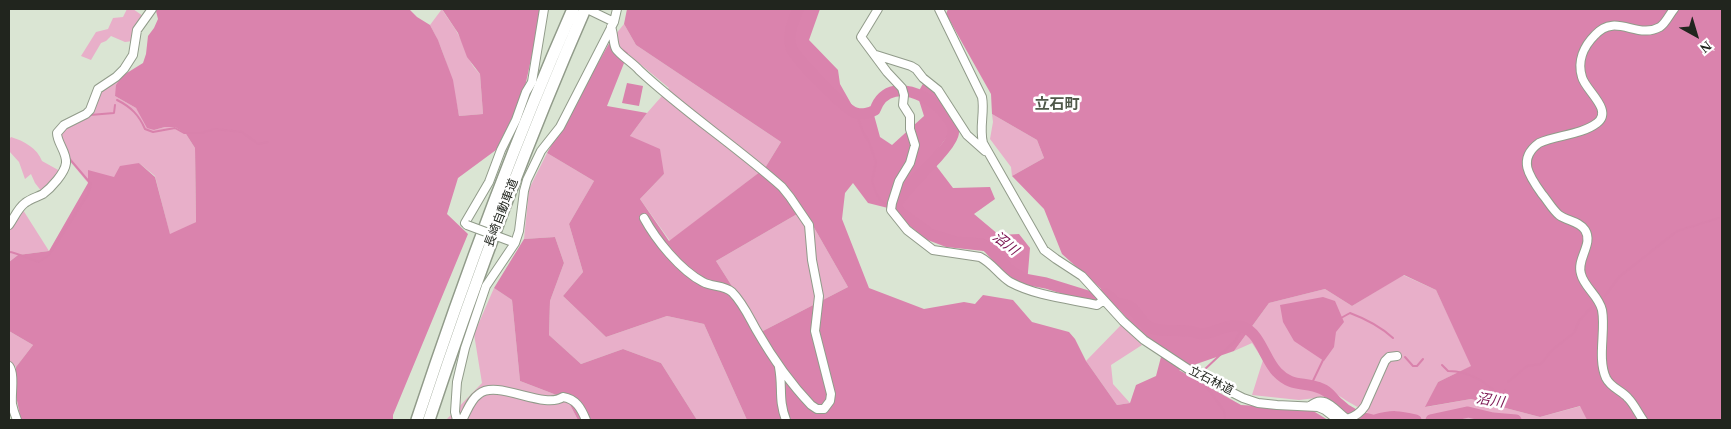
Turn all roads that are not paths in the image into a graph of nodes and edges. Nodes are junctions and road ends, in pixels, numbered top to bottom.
1 (152, 9) edge
2 (544, 9) edge
3 (573, 9) edge
4 (586, 9) edge
5 (617, 9) edge
6 (878, 9) edge
7 (940, 9) edge
8 (1674, 9) edge
9 (612, 23) junction
10 (876, 54) junction
11 (987, 152) junction
12 (644, 218) dead end
13 (9, 225) edge
14 (512, 242) junction
15 (1104, 300) junction
16 (1397, 356) dead end
17 (9, 366) edge
18 (780, 367) junction
19 (1310, 406) junction
20 (17, 420) edge
21 (417, 420) edge
22 (429, 420) edge
23 (456, 420) edge
24 (462, 420) edge
25 (586, 420) edge
26 (786, 420) edge
27 (1338, 420) edge
28 (1643, 420) edge

1 - 13 street
2 - 14 street, bridge
3 - 21 highway, 長崎自動車道
4 - 9 street
4 - 22 highway, 長崎自動車道
5 - 9 street
6 - 10 street
7 - 11 street
8 - 28 street
9 - 14 street
9 - 18 street
10 - 11 street
10 - 15 street
11 - 15 street, 立石林道
12 - 18 street
14 - 23 street
15 - 19 street, 立石林道
16 - 19 street
17 - 20 street
18 - 26 street
19 - 27 street, 立石林道
24 - 25 street

